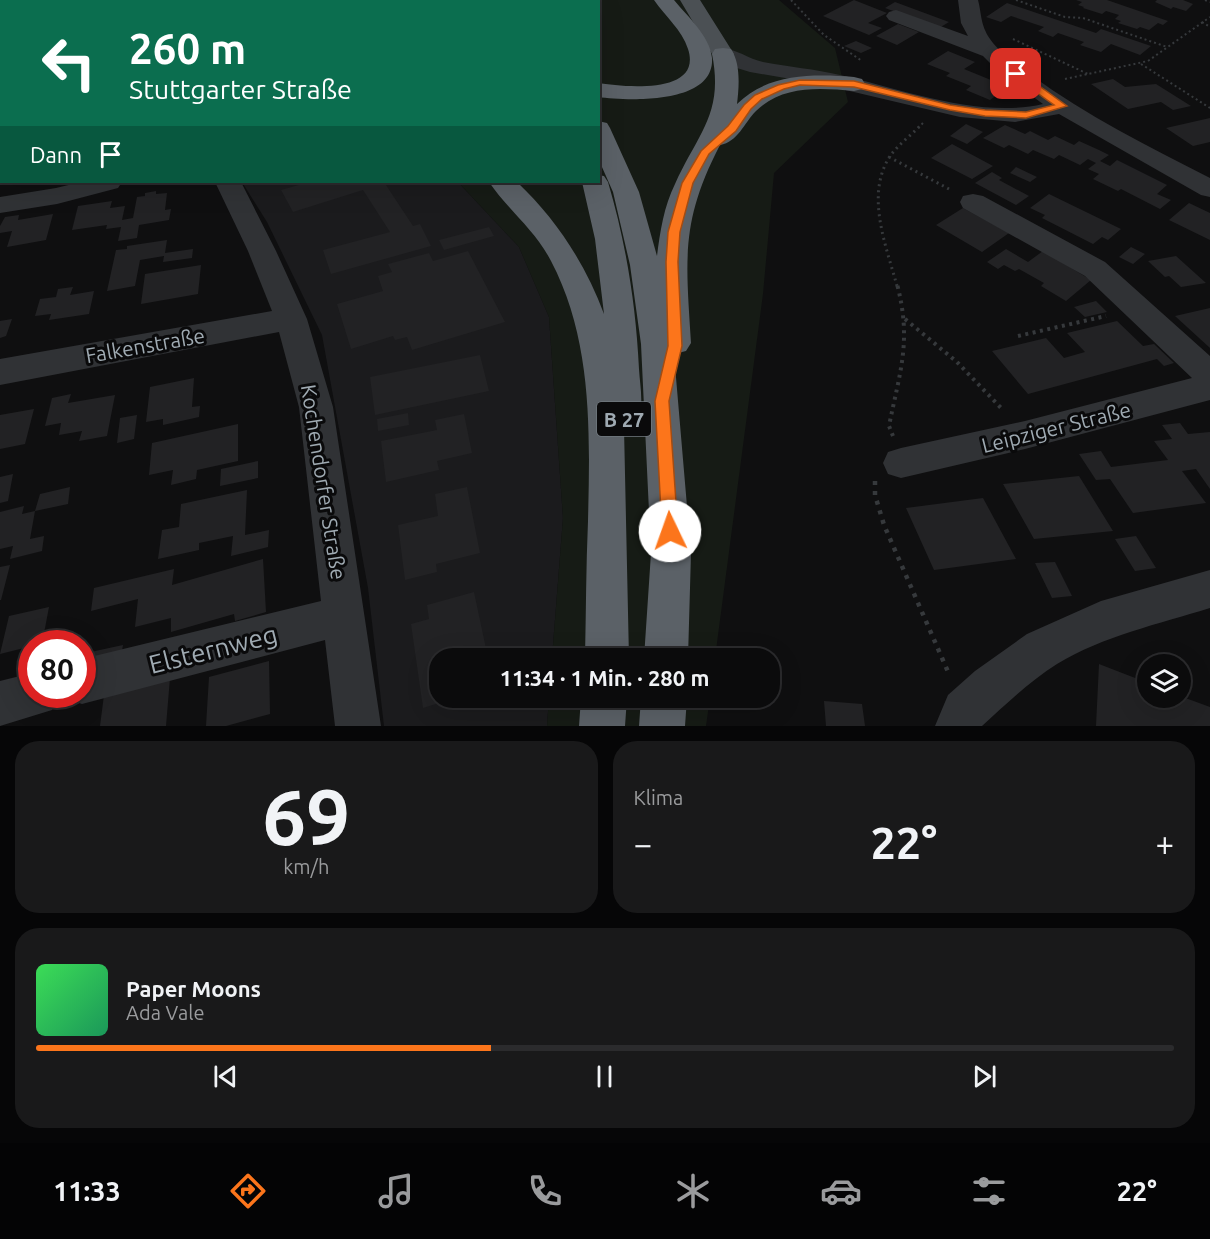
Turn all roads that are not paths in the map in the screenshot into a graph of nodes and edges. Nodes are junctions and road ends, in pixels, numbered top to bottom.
1 (664, 0) edge
2 (690, 0) edge
3 (968, 0) edge
4 (896, 16) dead end
5 (989, 51) junction
6 (723, 54) junction
7 (864, 87) junction
8 (600, 90) edge
9 (1062, 106) junction
10 (600, 133) edge
11 (704, 153) junction
12 (105, 183) edge
13 (228, 183) edge
14 (503, 183) edge
15 (595, 183) edge
16 (1210, 189) edge
17 (973, 202) road end
18 (0, 205) edge
19 (291, 319) junction
20 (0, 372) edge
21 (1210, 375) edge
22 (1210, 387) edge
23 (662, 401) junction
24 (901, 463) road end
25 (1210, 589) edge
26 (344, 615) junction
27 (607, 648) edge
28 (608, 648) edge
29 (666, 648) edge
30 (96, 678) edge
31 (18, 699) edge
32 (0, 704) edge
33 (603, 708) edge
34 (663, 708) edge
35 (962, 718) edge
36 (358, 726) edge
37 (602, 726) edge
38 (662, 726) edge

1 - 8 highway
2 - 6 main road
3 - 5 street
4 - 5 street
5 - 9 street
6 - 7 street
6 - 11 highway
7 - 9 street
7 - 11 highway
9 - 16 street
10 - 23 highway, B 27
11 - 23 highway
12 - 18 street
13 - 19 street, Kochendorfer Straße
14 - 27 highway
15 - 28 highway, B 27
17 - 21 street
19 - 20 street, Falkenstraße
19 - 26 street, Kochendorfer Straße
22 - 24 street, Leipziger Straße
23 - 29 highway, B 27
25 - 35 street
26 - 30 street, Elsternweg
26 - 36 street, Kochendorfer Straße
31 - 32 street
33 - 37 highway
34 - 38 highway

